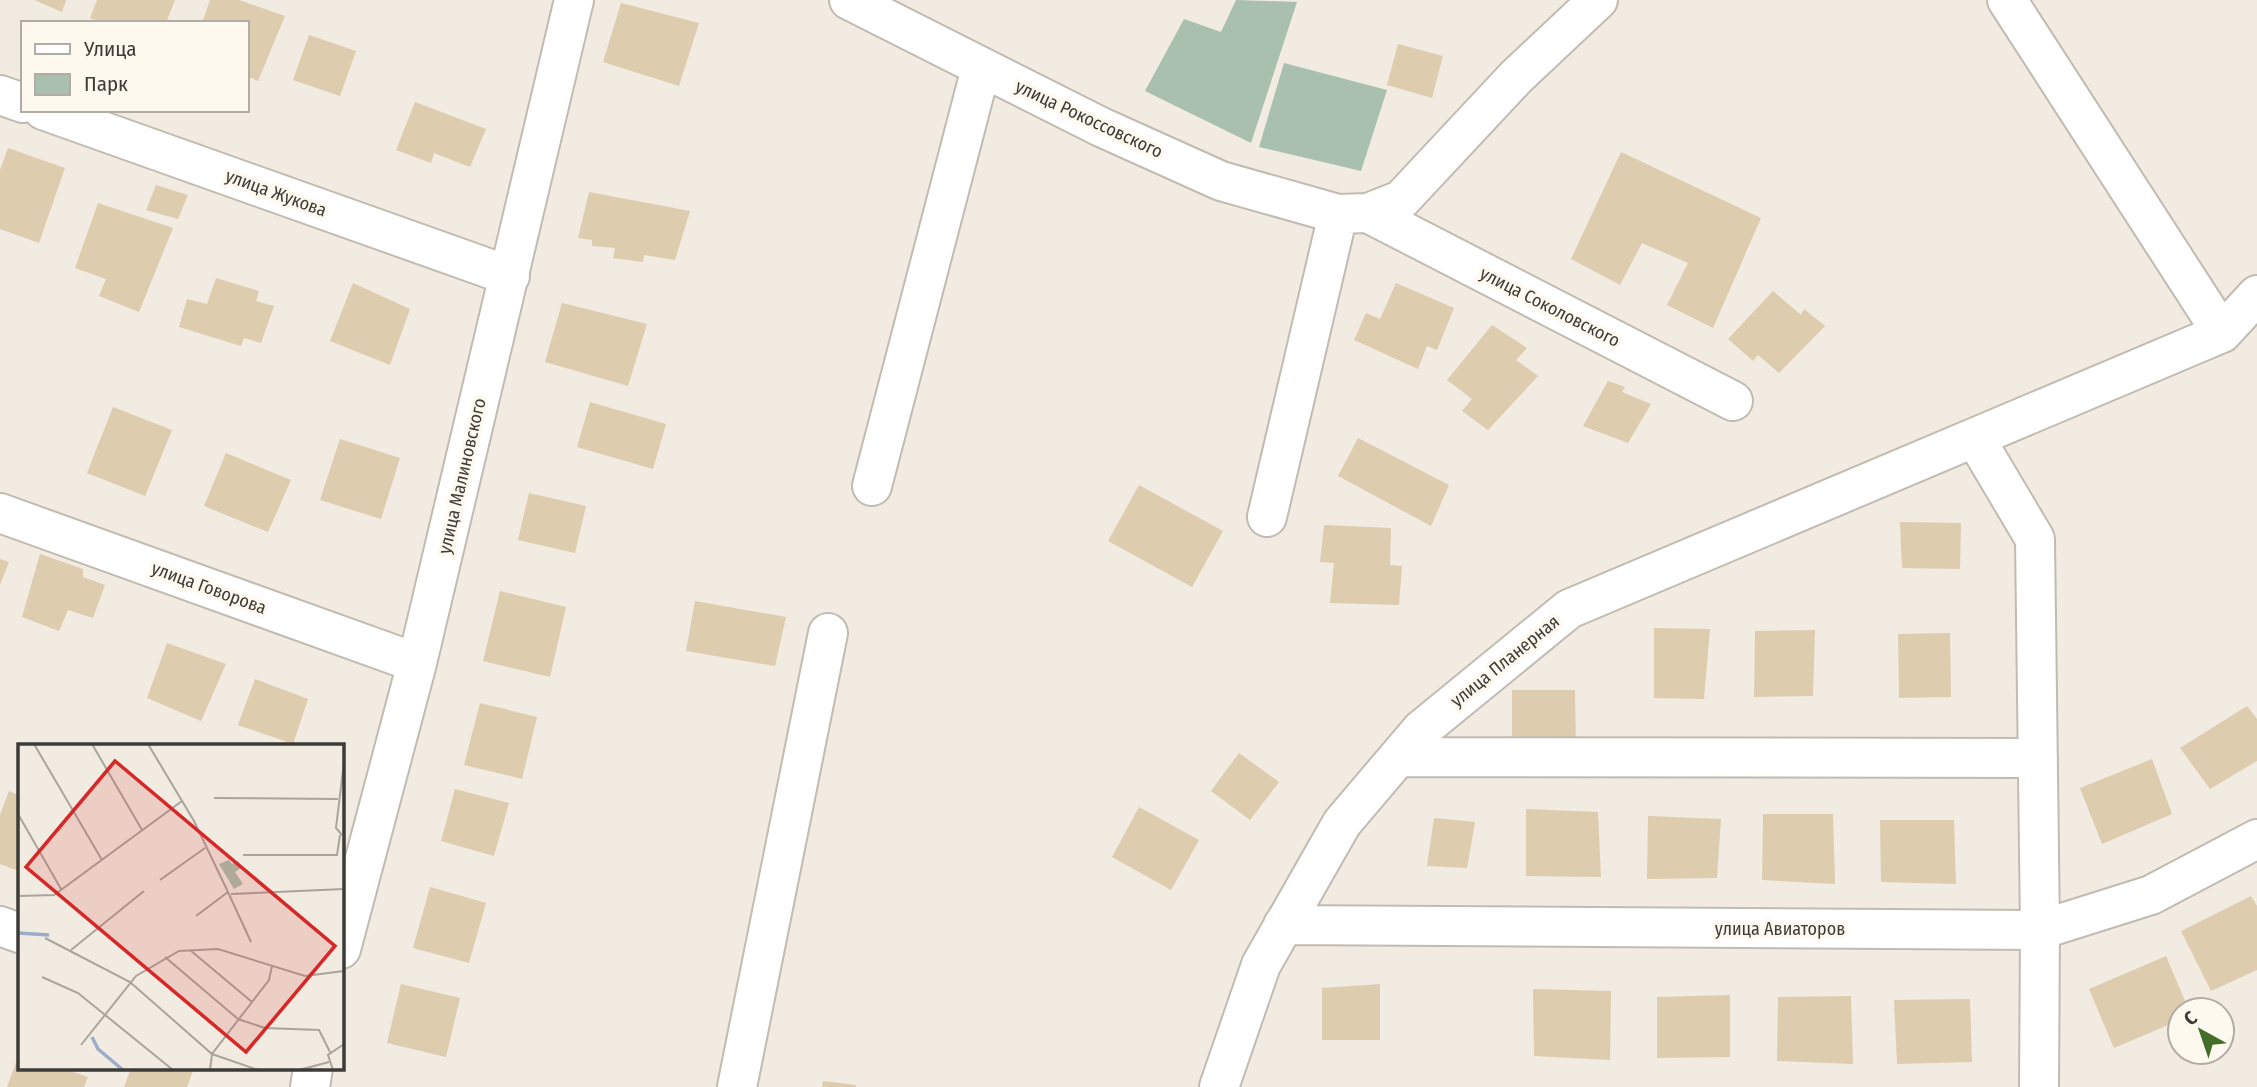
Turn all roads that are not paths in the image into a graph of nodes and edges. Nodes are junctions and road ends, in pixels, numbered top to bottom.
1 (574, 0) edge
2 (849, 0) edge
3 (1598, 0) edge
4 (2007, 0) edge
5 (981, 68) junction
6 (0, 95) edge
7 (21, 102) edge
8 (49, 112) edge
9 (1353, 214) junction
10 (510, 276) junction
11 (2257, 295) edge
12 (2222, 333) junction
13 (1733, 401) dead end
14 (1975, 438) junction
15 (872, 486) dead end
16 (0, 513) edge
17 (1267, 517) dead end
18 (828, 633) dead end
19 (417, 663) junction
20 (1401, 757) junction
21 (2038, 758) junction
22 (2257, 839) edge
23 (1283, 925) junction
24 (0, 926) edge
25 (2040, 930) junction
26 (18, 933) edge
27 (343, 941) edge
28 (737, 1087) edge
29 (1219, 1087) edge
30 (2039, 1087) edge

1 - 10 street, улица Малиновского
2 - 5 street, улица Рокоссовского
3 - 9 street
4 - 12 street
5 - 9 street, улица Рокоссовского
5 - 15 street
6 - 7 street
8 - 10 street, улица Жукова
9 - 13 street, улица Соколовского
9 - 17 street
10 - 19 street, улица Малиновского
11 - 12 street
12 - 14 street, улица Планерная
14 - 20 street, улица Планерная
14 - 21 street
16 - 19 street, улица Говорова
18 - 28 street
19 - 27 street, улица Малиновского
20 - 21 street
20 - 23 street, улица Планерная
21 - 25 street
22 - 25 street, улица Авиаторов
23 - 25 street, улица Авиаторов
23 - 29 street, улица Планерная
24 - 26 street
25 - 30 street

